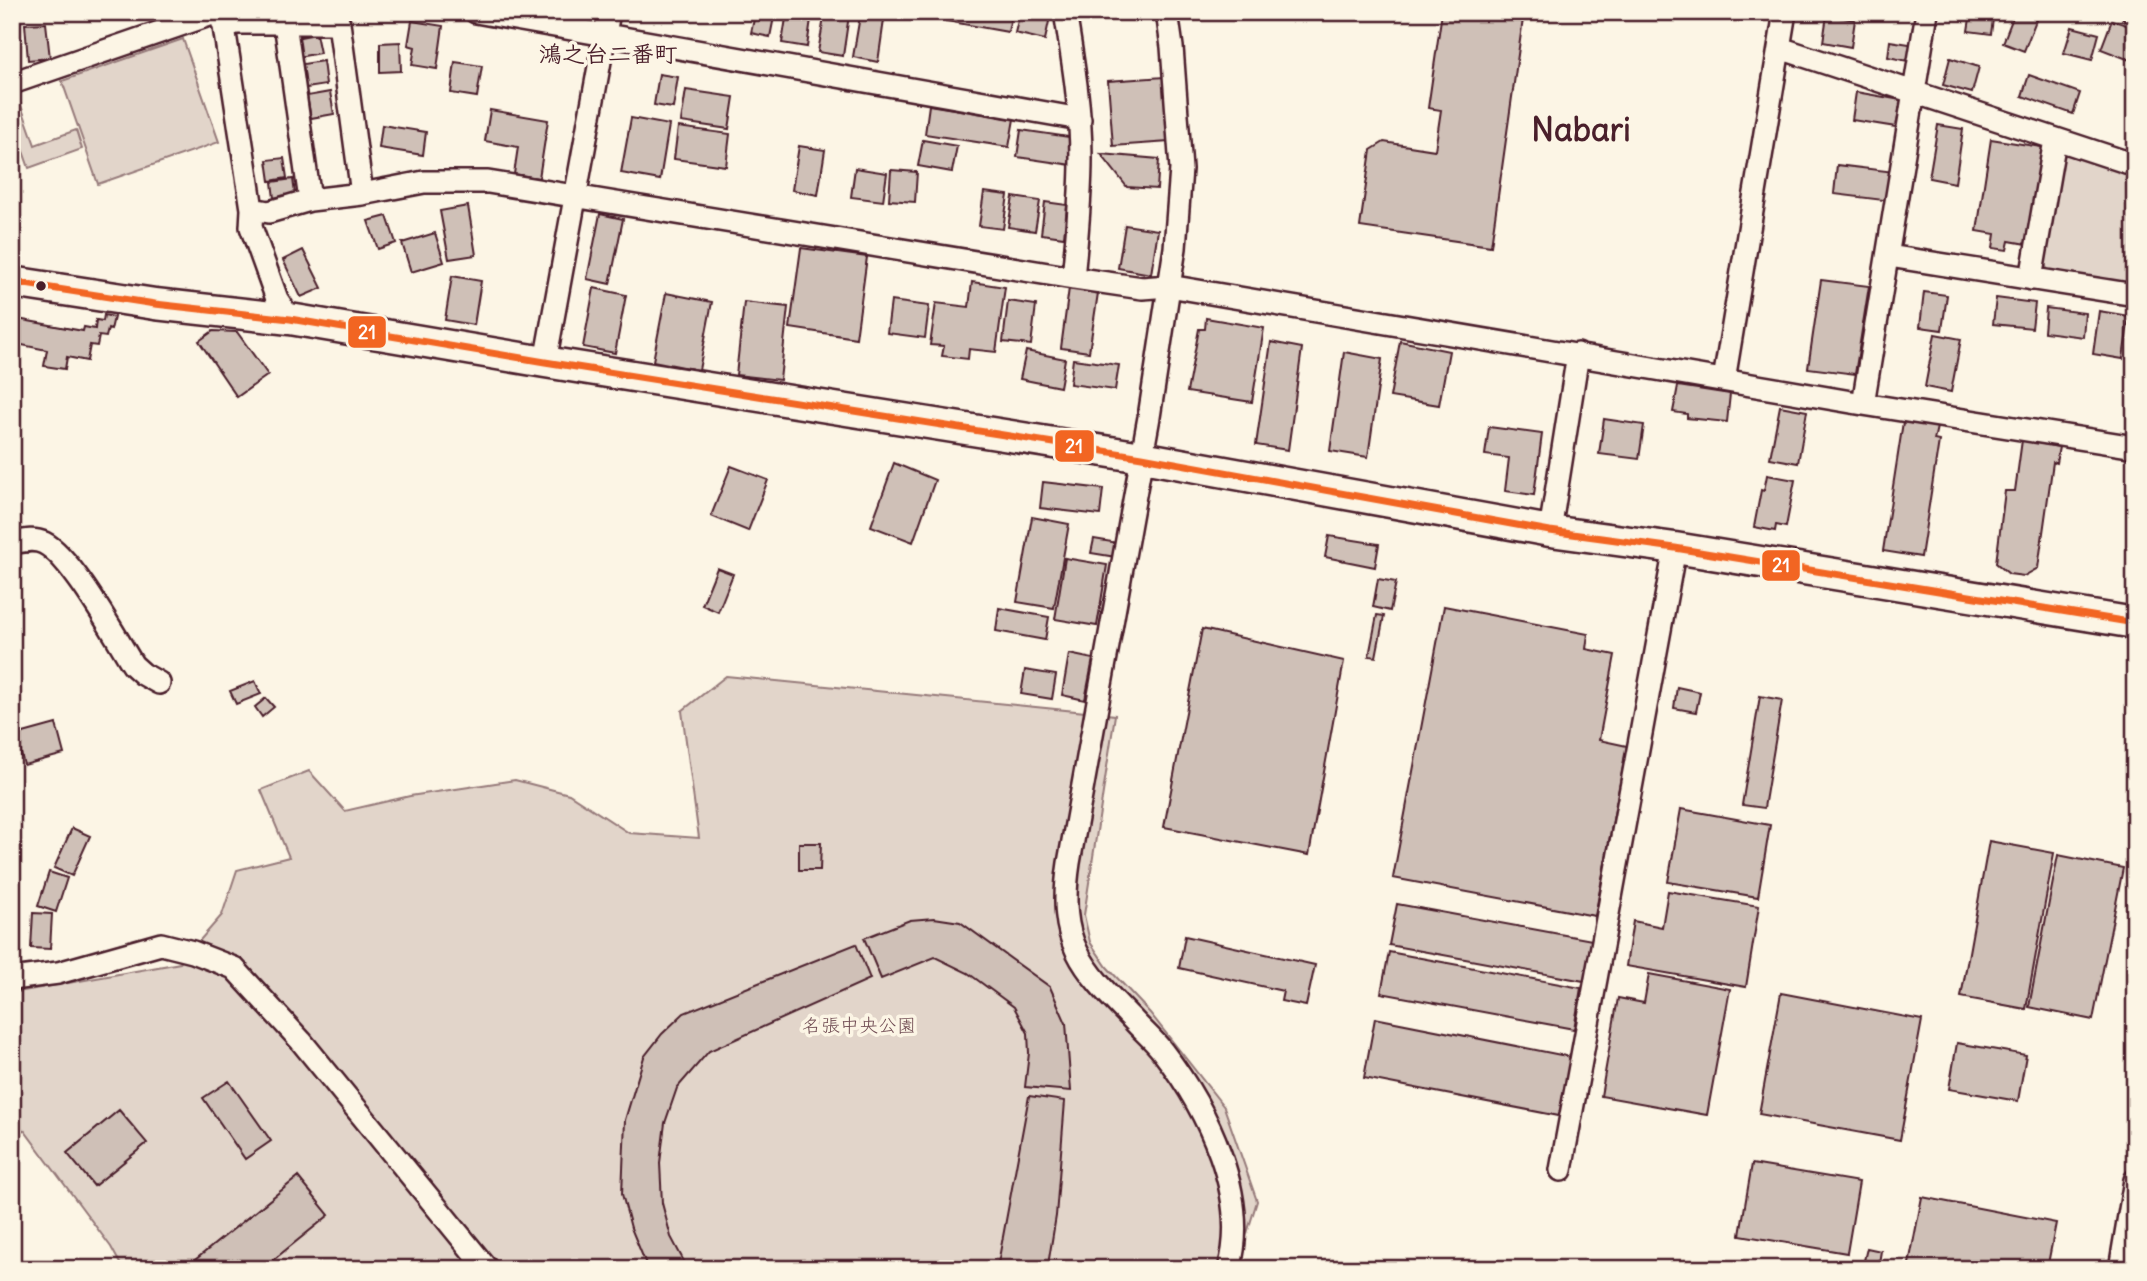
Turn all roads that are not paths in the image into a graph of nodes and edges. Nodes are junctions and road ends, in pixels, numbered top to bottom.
1 (476, 12) edge
2 (609, 12) edge
3 (1065, 12) edge
4 (1167, 12) edge
5 (1785, 12) edge
6 (1927, 12) edge
7 (220, 17) edge
8 (285, 23) junction
9 (605, 35) junction
10 (1780, 48) junction
11 (12, 83) edge
12 (1914, 91) junction
13 (1080, 119) junction
14 (2055, 140) junction
15 (2135, 165) edge
16 (362, 194) junction
17 (575, 197) junction
18 (310, 200) junction
19 (252, 209) junction
20 (1889, 256) junction
21 (1073, 278) junction
22 (2031, 279) junction
23 (12, 282) edge
24 (1169, 286) junction
25 (2135, 295) edge
26 (290, 319) junction
27 (1578, 354) junction
28 (545, 362) junction
29 (1724, 380) junction
30 (1863, 404) junction
31 (2135, 447) edge
32 (1142, 457) junction
33 (1550, 531) junction
34 (12, 543) edge
35 (1675, 548) junction
36 (2135, 623) edge
37 (159, 683) dead end
38 (12, 978) edge
39 (1561, 1170) dead end
40 (2135, 1180) edge
41 (487, 1269) edge
42 (1230, 1269) edge
43 (2120, 1269) edge

1 - 9 street
2 - 9 street
3 - 13 street
4 - 24 street
5 - 10 street
6 - 12 street
7 - 8 street
7 - 11 street
7 - 19 street
8 - 16 street
8 - 18 street
9 - 13 street
9 - 17 street
10 - 12 street
10 - 29 street
12 - 14 street
12 - 20 street
13 - 21 street
14 - 15 street
14 - 22 street
16 - 17 street
16 - 18 street
17 - 21 street
17 - 28 street
18 - 19 street
19 - 26 street
20 - 22 street
20 - 30 street
21 - 24 street
22 - 25 street
23 - 26 highway
24 - 27 street
24 - 32 street
26 - 28 highway
27 - 29 street
27 - 33 street
28 - 32 highway
29 - 30 street
30 - 31 street
32 - 33 highway
32 - 42 street
33 - 35 highway
34 - 37 street
35 - 36 highway
35 - 39 street
38 - 41 street
40 - 43 street

